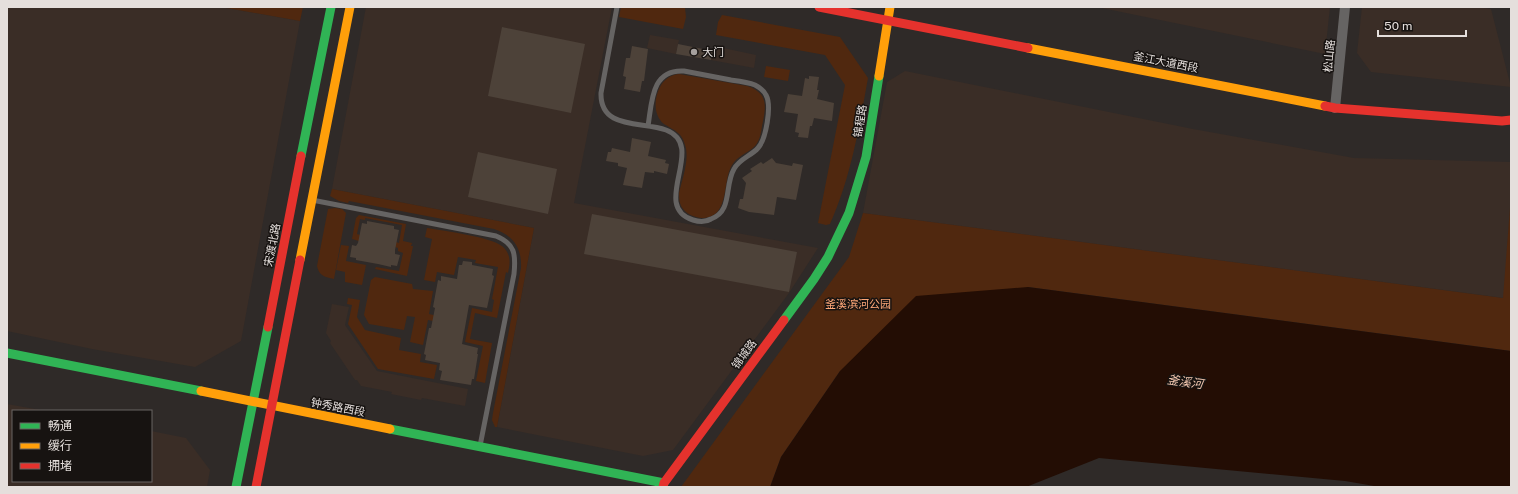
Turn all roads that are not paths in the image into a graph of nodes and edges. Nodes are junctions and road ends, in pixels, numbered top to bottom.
1 (331, 7) edge
2 (350, 7) edge
3 (617, 7) edge
4 (819, 7) edge
5 (1345, 7) edge
6 (891, 8) edge
7 (888, 20) junction
8 (1335, 108) junction
9 (1511, 120) edge
10 (648, 126) junction
11 (312, 200) junction
12 (839, 236) joint
13 (7, 353) edge
14 (253, 403) junction
15 (272, 406) junction
16 (480, 447) junction
17 (663, 485) edge
18 (236, 487) edge
19 (256, 487) edge

1 - 14 main road, 宋渡北路
2 - 11 main road
3 - 10 lane
4 - 7 main road, 釜江大道西段
5 - 8 street, 松山路
6 - 7 main road, 锦程路
7 - 8 main road, 釜江大道西段
7 - 12 main road, 锦程路
8 - 9 main road, 釜江大道西段
10 - 10 lane
11 - 15 main road
11 - 16 lane
12 - 17 main road, 锦城路
13 - 14 main road, 钟秀路西段
14 - 15 main road, 钟秀路西段
14 - 18 main road, 宋渡北路
15 - 16 main road, 钟秀路西段
15 - 19 main road
16 - 17 main road, 钟秀路西段

